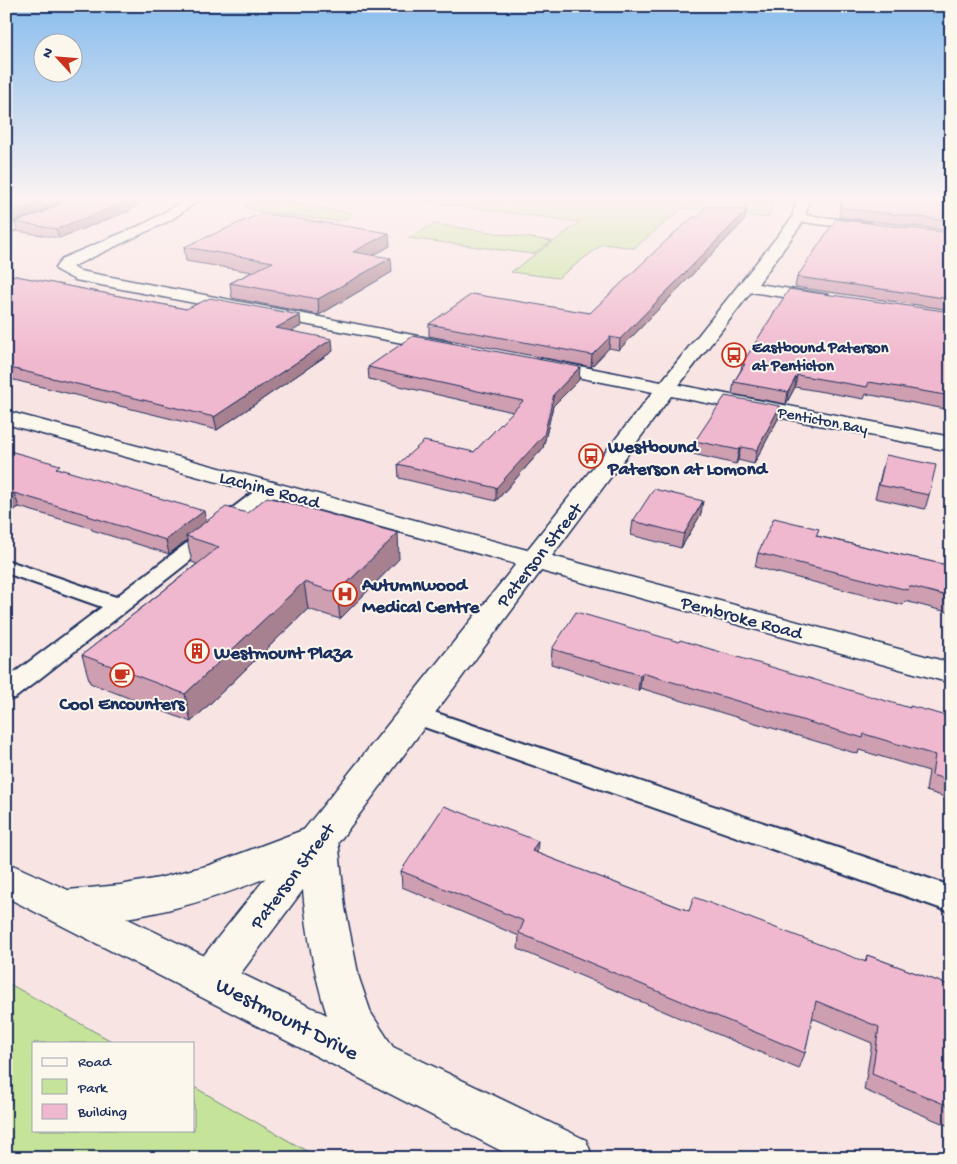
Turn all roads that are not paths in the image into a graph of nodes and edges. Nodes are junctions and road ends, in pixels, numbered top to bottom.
1 (88, 252) edge
2 (771, 252) edge
3 (747, 287) junction
4 (835, 300) edge
5 (463, 350) edge
6 (529, 362) edge
7 (666, 389) junction
8 (6, 417) edge
9 (951, 444) edge
10 (270, 488) junction
11 (534, 560) junction
12 (6, 566) edge
13 (119, 605) junction
14 (951, 673) edge
15 (6, 692) edge
16 (416, 715) junction
17 (319, 839) junction
18 (6, 878) edge
19 (951, 899) edge
20 (66, 907) junction
21 (211, 979) junction
22 (376, 1061) junction
23 (568, 1158) edge

1 - 5 street
2 - 3 street, Paterson Street
3 - 4 street
3 - 7 street, Paterson Street
6 - 7 street, Penticton Bay
7 - 9 street, Penticton Bay
7 - 11 street, Paterson Street
8 - 10 street, Lachine Road
10 - 11 street, Lachine Road
10 - 13 lane
11 - 14 street, Pembroke Road
11 - 16 street, Paterson Street
12 - 13 lane
13 - 15 lane
16 - 17 street, Paterson Street
16 - 19 lane
17 - 20 street
17 - 21 street, Paterson Street
17 - 22 street
18 - 20 street, Westmount Drive
20 - 21 street, Westmount Drive
21 - 22 street, Westmount Drive
22 - 23 street, Westmount Drive

